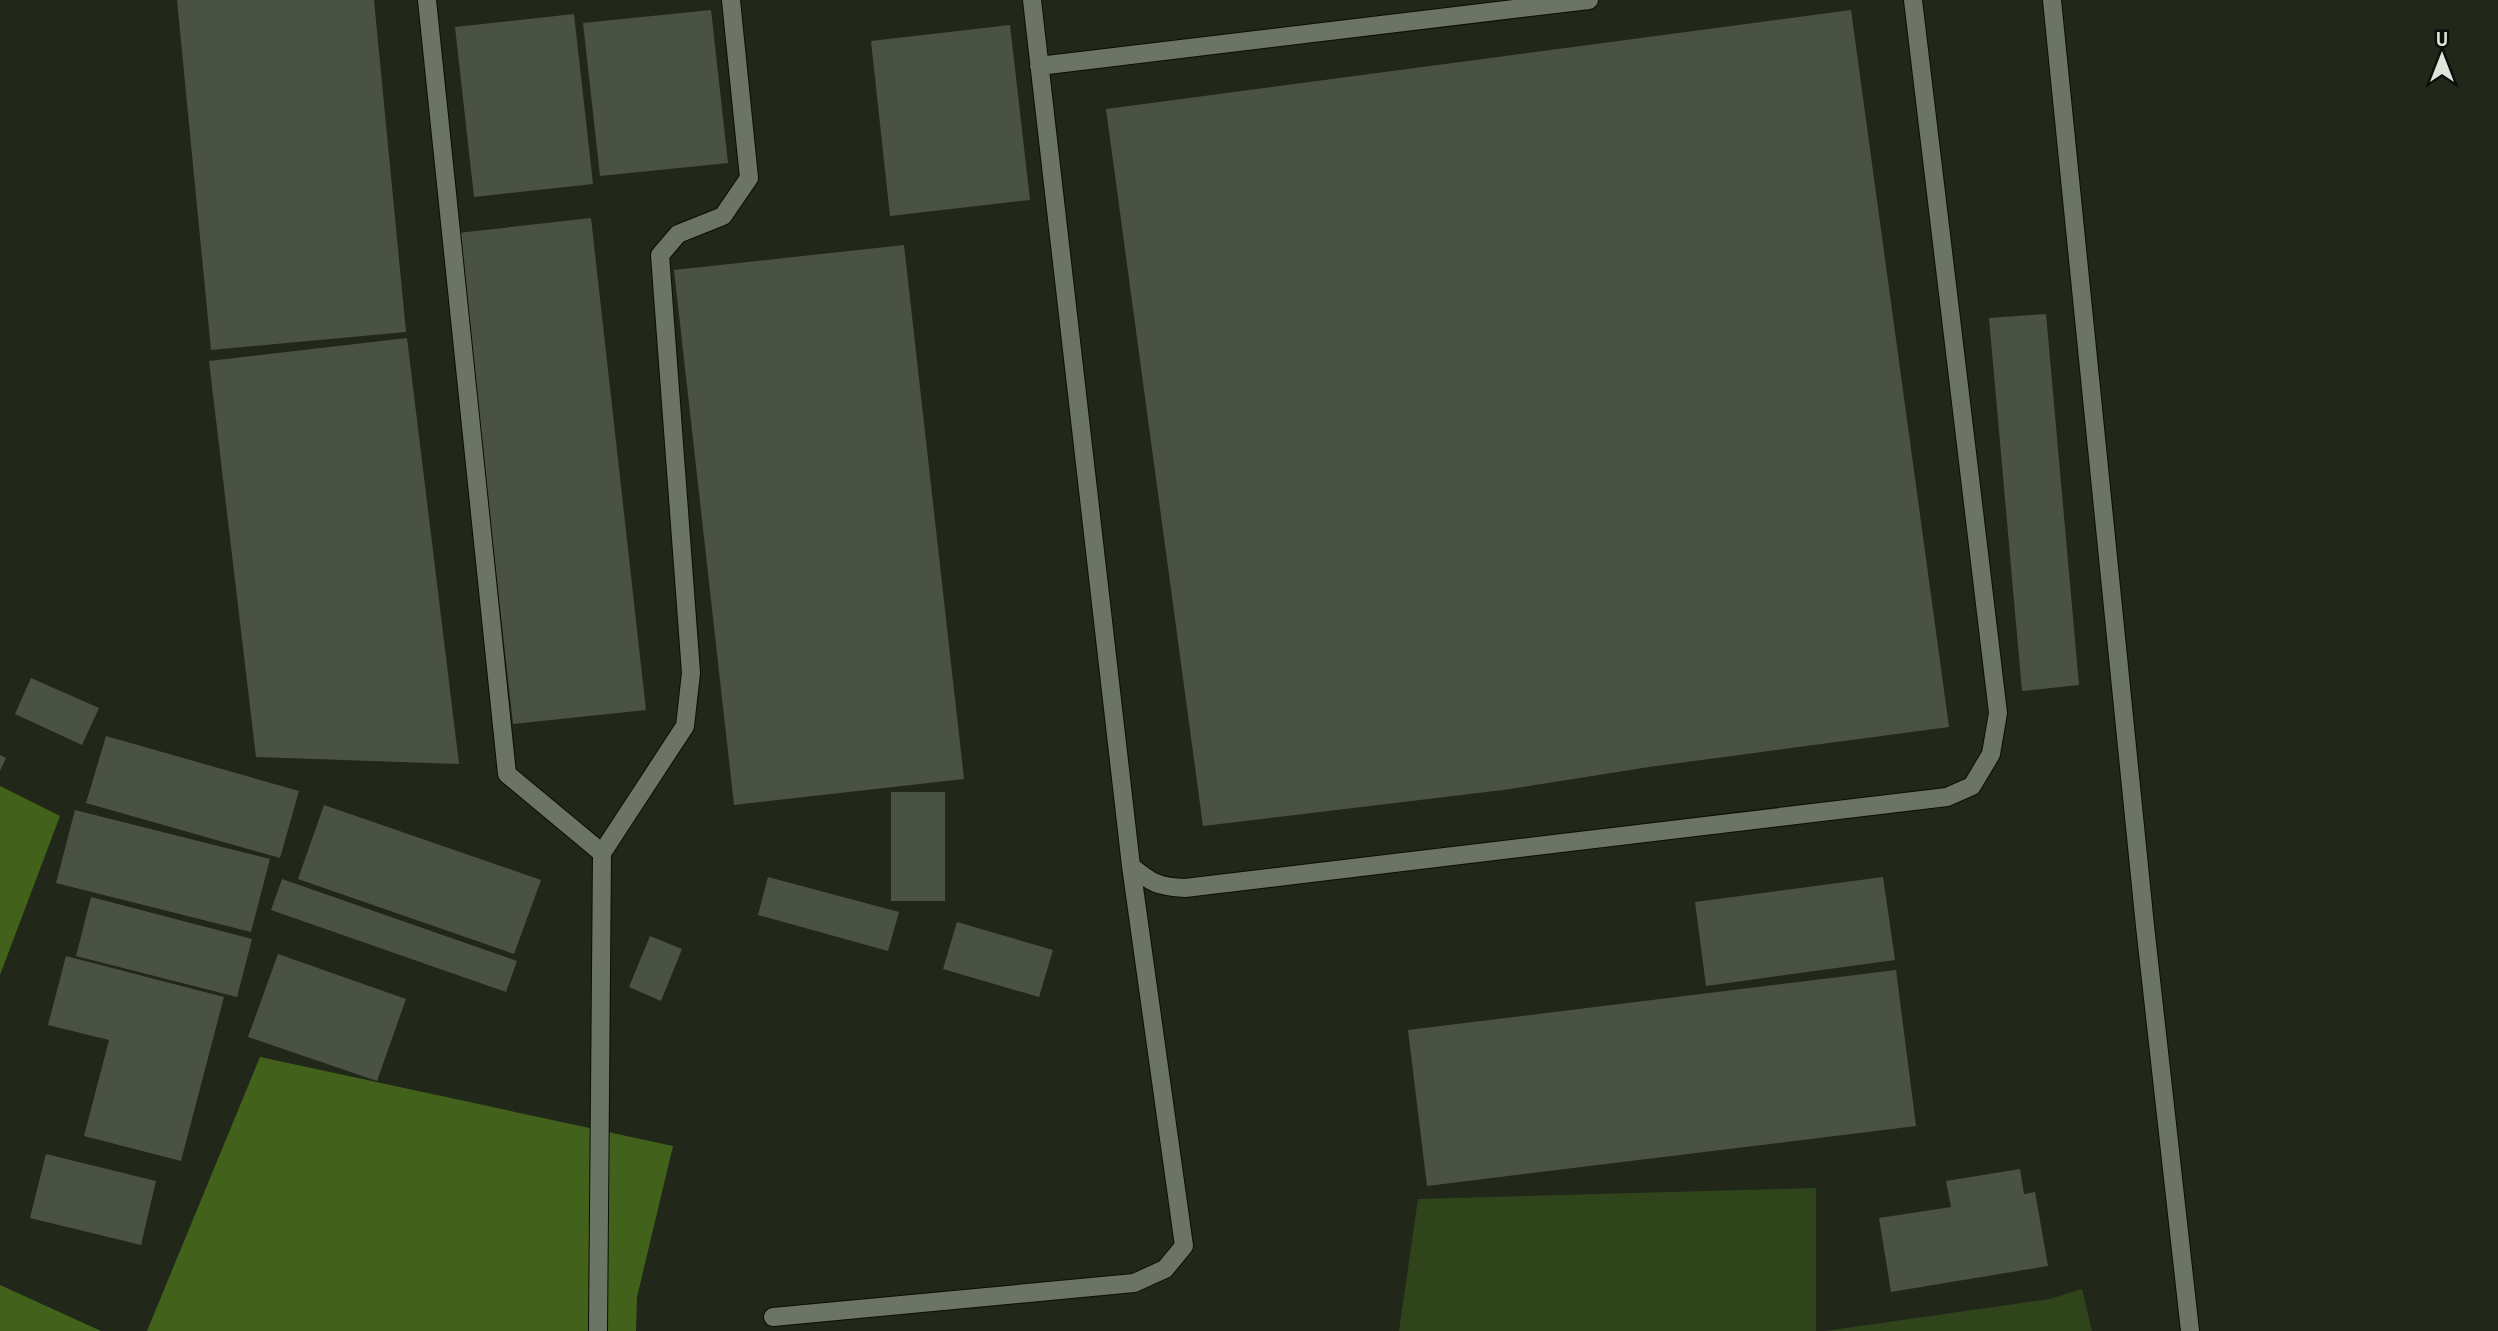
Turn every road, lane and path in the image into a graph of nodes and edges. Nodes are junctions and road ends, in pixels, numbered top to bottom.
1 (427, 0) edge
2 (732, 0) edge
3 (1032, 0) edge
4 (1589, 0) edge
5 (1913, 0) edge
6 (2052, 0) edge
7 (1040, 66) junction
8 (602, 853) junction
9 (1131, 866) junction
10 (773, 1317) dead end
11 (598, 1331) edge
12 (2190, 1331) edge

1 - 8 lane
2 - 8 lane
3 - 7 lane
4 - 7 lane
5 - 9 lane
6 - 12 lane
7 - 9 lane
8 - 11 lane
9 - 10 lane

